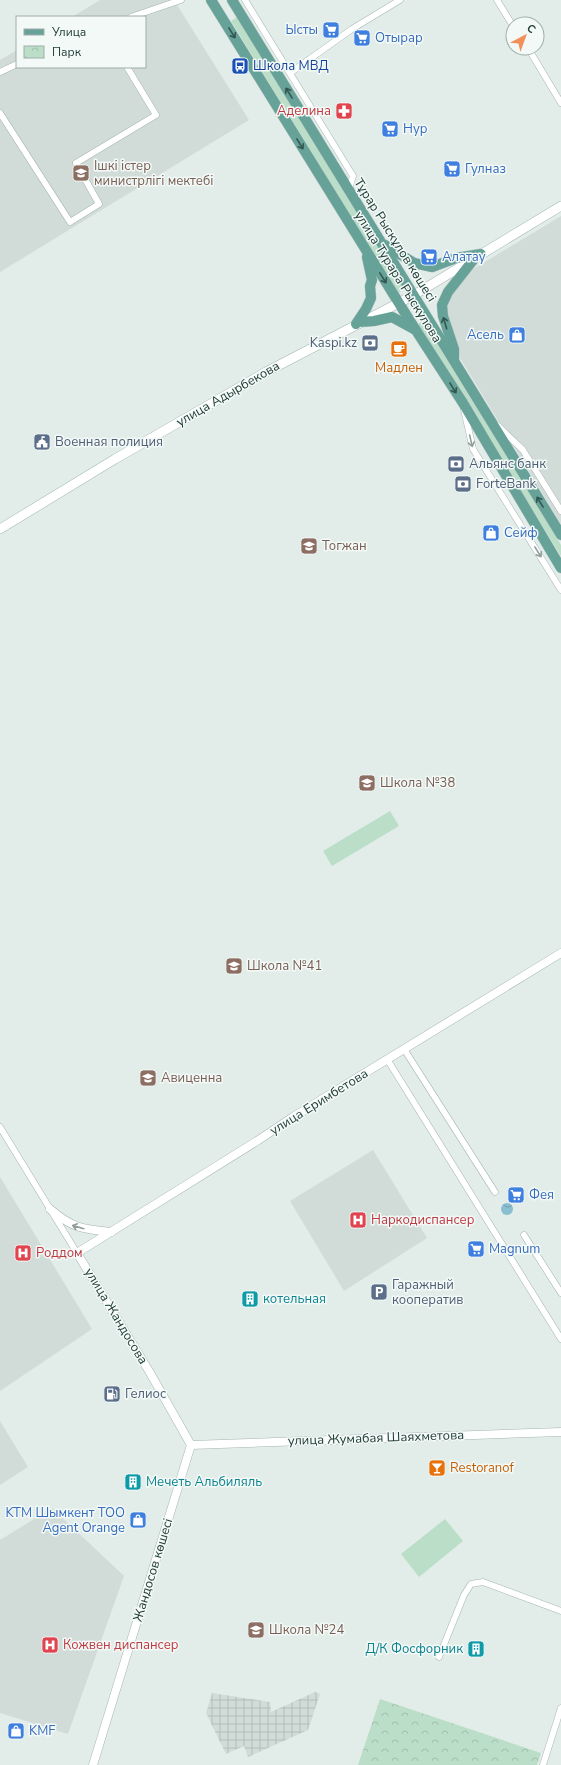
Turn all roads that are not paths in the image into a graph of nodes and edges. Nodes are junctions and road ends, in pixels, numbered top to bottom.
1 (180, 0) edge
2 (211, 0) edge
3 (245, 0) edge
4 (400, 0) edge
5 (496, 0) edge
6 (232, 1) edge
7 (218, 12) junction
8 (134, 16) edge
9 (506, 16) edge
10 (533, 56) edge
11 (16, 64) edge
12 (128, 68) edge
13 (0, 72) edge
14 (290, 73) junction
15 (561, 103) edge
16 (0, 113) edge
17 (349, 189) junction
18 (561, 206) edge
19 (383, 244) junction
20 (366, 250) junction
21 (478, 257) junction
22 (414, 295) junction
23 (399, 303) junction
24 (358, 323) junction
25 (417, 331) junction
26 (454, 361) junction
27 (462, 403) junction
28 (487, 415) junction
29 (561, 511) edge
30 (0, 529) edge
31 (561, 535) edge
32 (561, 568) edge
33 (561, 590) edge
34 (561, 953) edge
35 (404, 1049) junction
36 (387, 1059) junction
37 (0, 1128) edge
38 (494, 1192) dead end
39 (50, 1210) junction
40 (111, 1232) junction
41 (524, 1235) dead end
42 (77, 1253) junction
43 (561, 1293) edge
44 (561, 1338) edge
45 (561, 1432) edge
46 (191, 1445) junction
47 (561, 1611) edge
48 (439, 1657) dead end
49 (561, 1708) edge
50 (93, 1765) edge
51 (543, 1765) edge

1 - 8 street
2 - 7 main road, улица Турара Рыскулова
3 - 14 street
4 - 14 street
5 - 9 street
6 - 7 main road
17 -> 6 main road, Тұрар Рыскұлов көшесі
7 -> 20 main road, улица Турара Рыскулова
10 - 15 street
11 - 13 street
12 - 16 street
14 - 17 street
17 - 19 main road, Тұрар Рыскұлов көшесі
18 - 21 main road, улица Адырбекова
19 - 21 main road
19 - 22 main road, Тұрар Рыскұлов көшесі
20 -> 23 main road, улица Турара Рыскулова
20 - 24 main road
21 - 22 main road, улица Адырбекова
26 -> 21 main road
22 - 23 main road, улица Адырбекова
22 - 26 main road, Тұрар Рыскұлов көшесі
23 - 24 main road, улица Адырбекова
23 - 25 main road, улица Турара Рыскулова
24 - 25 main road
24 - 30 main road, улица Адырбекова
25 -> 27 main road, улица Турара Рыскулова
26 - 28 main road, Тұрар Рыскұлов көшесі
27 - 32 main road, улица Турара Рыскулова
27 -> 33 street
28 - 29 street
31 -> 28 main road, Тұрар Рыскұлов көшесі
34 - 35 street, улица Еримбетова
35 - 36 street, улица Еримбетова
35 - 38 street
36 - 40 street, улица Еримбетова
36 - 44 street
37 - 39 street, улица Жандосова
40 -> 39 street
39 - 42 street, улица Жандосова
40 - 42 street, улица Еримбетова
41 - 43 street
42 - 46 street, улица Жандосова
45 - 46 street, улица Жумабая Шаяхметова
46 - 50 street, Жандосов көшесі
47 - 48 street
49 - 51 street

